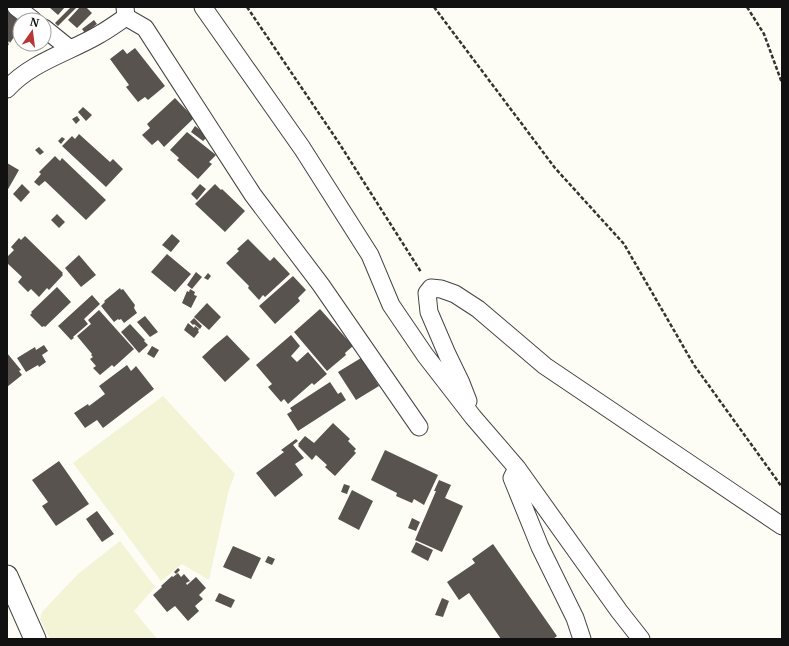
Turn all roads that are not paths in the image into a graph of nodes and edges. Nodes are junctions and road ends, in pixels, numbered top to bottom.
1 (203, 7) edge
2 (126, 12) edge
3 (52, 34) edge
4 (70, 49) junction
5 (7, 89) edge
6 (473, 417) junction
7 (419, 427) dead end
8 (516, 468) junction
9 (782, 526) edge
10 (7, 576) edge
11 (35, 639) edge
12 (582, 639) edge
13 (642, 639) edge

1 - 6 street
2 - 4 street
2 - 7 street
3 - 4 street
4 - 5 street
6 - 8 street
6 - 9 street
8 - 12 street
8 - 13 street
10 - 11 street

